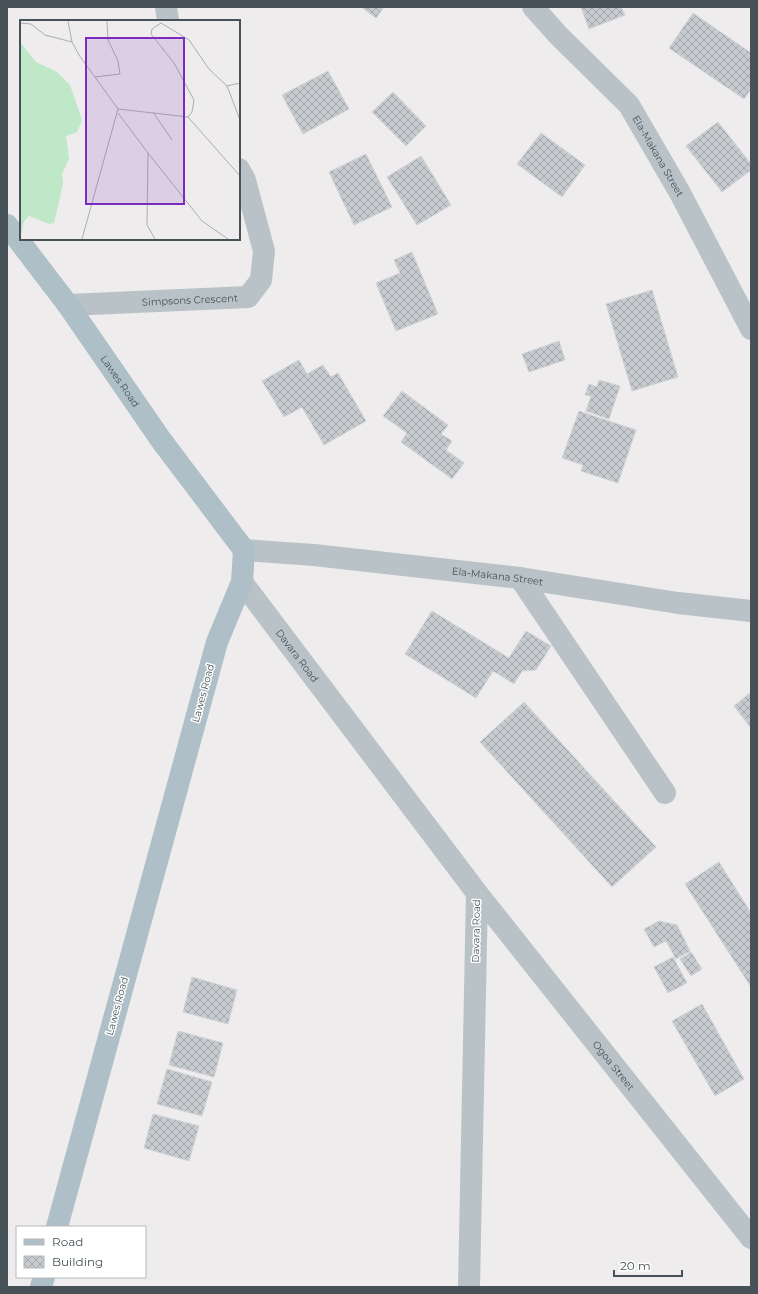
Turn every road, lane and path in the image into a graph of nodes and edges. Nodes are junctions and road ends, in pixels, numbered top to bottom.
1 (166, 7) edge
2 (533, 7) edge
3 (168, 20) edge
4 (240, 171) edge
5 (7, 225) edge
6 (68, 305) junction
7 (751, 330) edge
8 (244, 550) junction
9 (520, 578) junction
10 (242, 582) junction
11 (751, 611) edge
12 (665, 793) dead end
13 (477, 893) junction
14 (57, 1226) edge
15 (751, 1238) edge
16 (469, 1287) edge

1 - 3 street
2 - 7 street, Ela-Makana Street
4 - 6 street, Simpsons Crescent
5 - 6 main road, Lawes Road
6 - 8 main road, Lawes Road
8 - 9 street, Ela-Makana Street
8 - 10 main road, Lawes Road
9 - 11 street, Ela-Makana Street
9 - 12 street
10 - 13 street, Davara Road
10 - 14 main road, Lawes Road
13 - 15 street, Ogoa Street
13 - 16 street, Davara Road

